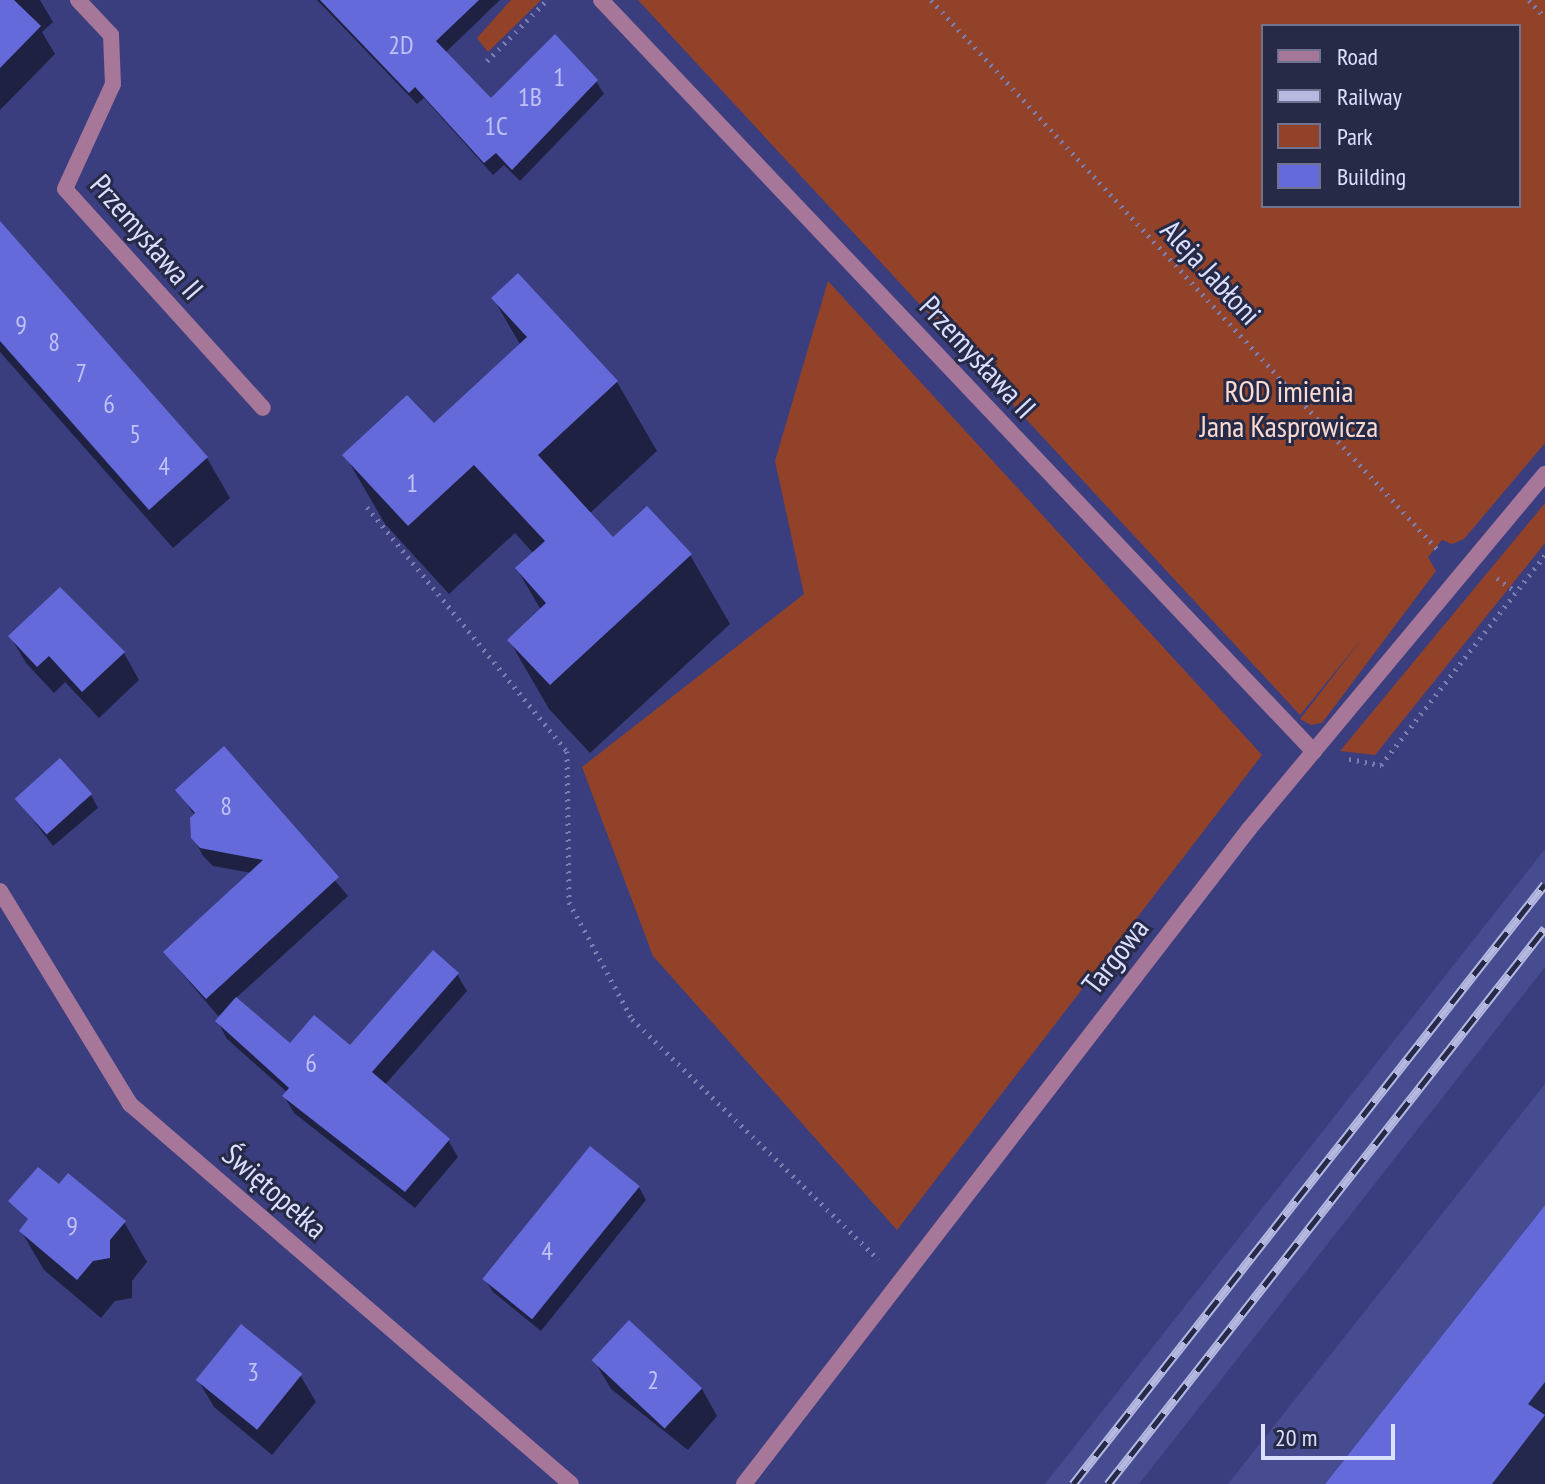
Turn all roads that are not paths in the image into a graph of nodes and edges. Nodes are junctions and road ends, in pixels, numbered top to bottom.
1 (78, 0) edge
2 (601, 0) edge
3 (263, 408) dead end
4 (1545, 474) edge
5 (1314, 752) junction
6 (0, 891) edge
7 (571, 1484) edge
8 (744, 1484) edge

1 - 3 street, Przemysława II
2 - 5 street, Przemysława II
4 - 5 street, Targowa
5 - 8 street, Targowa
6 - 7 street, Świętopełka

